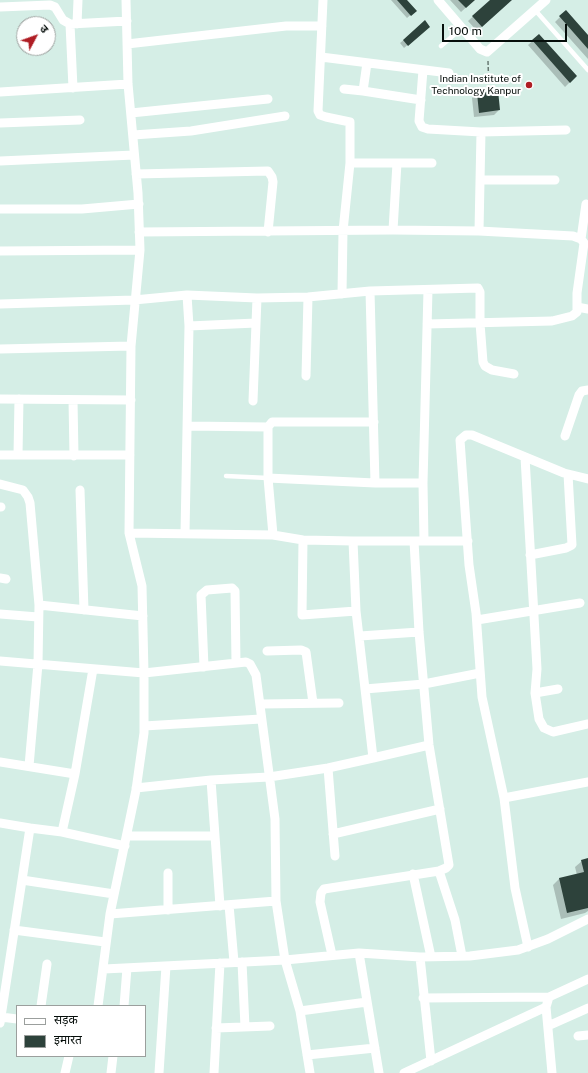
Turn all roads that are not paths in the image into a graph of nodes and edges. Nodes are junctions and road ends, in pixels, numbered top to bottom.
1 (78, 0) edge
2 (126, 0) edge
3 (323, 0) edge
4 (438, 0) edge
5 (546, 0) edge
6 (0, 7) edge
7 (535, 10) junction
8 (126, 21) junction
9 (74, 24) junction
10 (322, 26) junction
11 (462, 28) junction
12 (127, 44) junction
13 (442, 46) dead end
14 (320, 57) junction
15 (367, 63) junction
16 (424, 70) junction
17 (588, 70) edge
18 (449, 73) dead end
19 (128, 84) junction
20 (73, 88) junction
21 (344, 89) dead end
22 (363, 90) junction
23 (0, 92) edge
24 (268, 99) dead end
25 (421, 100) junction
26 (131, 113) junction
27 (285, 116) dead end
28 (80, 120) dead end
29 (0, 123) edge
30 (566, 130) dead end
31 (481, 132) junction
32 (133, 135) junction
33 (134, 155) junction
34 (0, 161) edge
35 (350, 163) junction
36 (397, 163) junction
37 (432, 163) dead end
38 (136, 174) junction
39 (481, 180) junction
40 (556, 180) dead end
41 (139, 204) junction
42 (586, 204) dead end
43 (0, 209) edge
44 (393, 230) junction
45 (343, 231) junction
46 (479, 231) junction
47 (139, 232) junction
48 (268, 232) junction
49 (581, 239) junction
50 (140, 250) junction
51 (0, 251) edge
52 (428, 290) junction
53 (370, 291) junction
54 (342, 294) junction
55 (187, 295) junction
56 (308, 297) junction
57 (257, 298) junction
58 (134, 300) junction
59 (0, 304) edge
60 (577, 307) junction
61 (588, 309) edge
62 (480, 323) junction
63 (256, 324) junction
64 (427, 324) junction
65 (190, 326) junction
66 (131, 346) junction
67 (0, 349) edge
68 (514, 374) dead end
69 (306, 376) dead end
70 (588, 390) edge
71 (0, 399) edge
72 (19, 399) junction
73 (73, 400) junction
74 (131, 400) junction
75 (253, 401) dead end
76 (374, 422) junction
77 (188, 426) junction
78 (268, 427) junction
79 (565, 436) dead end
80 (0, 455) edge
81 (18, 455) junction
82 (130, 455) junction
83 (74, 456) junction
84 (525, 457) junction
85 (568, 474) junction
86 (226, 476) dead end
87 (268, 478) junction
88 (588, 479) edge
89 (375, 483) junction
90 (423, 483) junction
91 (0, 484) edge
92 (80, 490) dead end
93 (129, 533) junction
94 (185, 533) junction
95 (273, 536) junction
96 (302, 540) junction
97 (353, 541) junction
98 (414, 541) junction
99 (424, 541) junction
100 (468, 541) junction
101 (530, 555) junction
102 (580, 603) dead end
103 (39, 605) junction
104 (84, 610) junction
105 (356, 611) junction
106 (534, 612) junction
107 (0, 614) edge
108 (143, 616) junction
109 (38, 617) junction
110 (476, 620) junction
111 (418, 632) junction
112 (360, 636) junction
113 (267, 651) dead end
114 (0, 661) edge
115 (38, 664) junction
116 (236, 664) junction
117 (93, 668) junction
118 (204, 668) junction
119 (144, 673) junction
120 (480, 673) junction
121 (424, 684) junction
122 (558, 689) dead end
123 (365, 690) junction
124 (535, 693) junction
125 (339, 702) dead end
126 (261, 704) junction
127 (313, 704) junction
128 (261, 719) junction
129 (588, 724) edge
130 (144, 726) junction
131 (429, 745) junction
132 (373, 758) junction
133 (0, 762) edge
134 (29, 766) junction
135 (328, 768) junction
136 (75, 774) junction
137 (269, 778) junction
138 (211, 780) junction
139 (588, 782) edge
140 (136, 788) junction
141 (504, 798) junction
142 (440, 809) junction
143 (0, 822) edge
144 (30, 828) junction
145 (62, 832) junction
146 (333, 834) junction
147 (127, 836) junction
148 (215, 836) junction
149 (125, 846) junction
150 (335, 856) dead end
151 (439, 871) junction
152 (168, 873) dead end
153 (413, 874) junction
154 (22, 880) junction
155 (114, 894) junction
156 (276, 901) junction
157 (225, 905) junction
158 (168, 910) junction
159 (110, 914) junction
160 (588, 919) edge
161 (14, 930) junction
162 (106, 942) junction
163 (528, 947) junction
164 (359, 953) junction
165 (332, 955) junction
166 (462, 956) junction
167 (420, 957) junction
168 (431, 957) junction
169 (285, 960) junction
170 (238, 962) junction
171 (220, 963) junction
172 (47, 964) dead end
173 (166, 966) junction
174 (127, 968) junction
175 (104, 970) junction
176 (588, 979) edge
177 (549, 997) junction
178 (423, 998) junction
179 (367, 1002) junction
180 (41, 1005) edge
181 (98, 1005) edge
182 (124, 1005) edge
183 (546, 1007) junction
184 (588, 1008) edge
185 (300, 1011) junction
186 (16, 1019) edge
187 (0, 1020) edge
188 (270, 1026) dead end
189 (548, 1026) junction
190 (245, 1027) junction
191 (216, 1028) junction
192 (588, 1035) edge
193 (578, 1036) dead end
194 (375, 1048) junction
195 (307, 1055) junction
196 (69, 1057) edge
197 (113, 1057) edge
198 (431, 1061) junction
199 (65, 1073) edge
200 (111, 1073) edge
201 (159, 1073) edge
202 (214, 1073) edge
203 (310, 1073) edge
204 (379, 1073) edge
205 (404, 1073) edge
206 (551, 1073) edge

1 - 9 street
2 - 8 street
3 - 10 street
4 - 11 street
5 - 7 street
6 - 9 street
7 - 11 street
7 - 17 lane
8 - 9 street
8 - 12 street
9 - 20 street
10 - 12 street
10 - 14 street
11 - 13 lane
12 - 19 street
14 - 15 street
14 - 35 street
15 - 16 street
15 - 22 street
16 - 18 street
16 - 25 street
19 - 20 street
19 - 26 street
20 - 23 street
21 - 22 street
22 - 25 street
24 - 26 street
25 - 31 street
26 - 32 street
27 - 32 street
28 - 29 street
30 - 31 street
31 - 39 street
32 - 33 street
33 - 34 street
33 - 38 street
35 - 36 street
35 - 45 street
36 - 37 street
36 - 44 street
38 - 41 street
38 - 48 street
39 - 40 street
39 - 46 street
41 - 43 street
41 - 47 street
42 - 49 street
44 - 45 street
44 - 46 street
45 - 48 street
45 - 54 street
46 - 49 street
47 - 48 street
47 - 50 street
49 - 60 street
50 - 51 street
50 - 58 street
52 - 53 street
52 - 62 street
52 - 64 street
53 - 54 street
53 - 76 street
54 - 56 street
55 - 57 street
55 - 58 street
55 - 65 street
56 - 57 street
56 - 69 street
57 - 63 street
58 - 59 street
58 - 66 street
60 - 61 street
60 - 62 street
62 - 64 street
62 - 68 street
63 - 65 street
63 - 75 street
64 - 90 street
65 - 77 street
66 - 67 street
66 - 74 street
70 - 79 street
71 - 72 street
72 - 73 street
72 - 81 street
73 - 74 street
73 - 83 street
74 - 82 street
76 - 78 street
76 - 89 street
77 - 78 street
77 - 94 street
78 - 87 street
80 - 81 street
81 - 83 street
82 - 83 street
82 - 93 street
84 - 85 street
84 - 100 street
84 - 101 street
85 - 88 street
85 - 101 street
86 - 87 lane
87 - 89 street
87 - 95 street
89 - 90 street
90 - 99 street
91 - 103 street
92 - 104 street
93 - 94 street
93 - 108 street
94 - 95 street
95 - 96 street
96 - 97 street
96 - 105 street
97 - 98 street
97 - 105 street
98 - 99 street
98 - 111 street
99 - 100 street
100 - 110 street
101 - 106 street
102 - 106 street
103 - 104 street
103 - 109 street
104 - 108 street
105 - 112 street
106 - 110 street
106 - 124 street
107 - 109 street
108 - 119 street
109 - 115 street
110 - 120 street
111 - 112 street
111 - 121 street
112 - 123 street
113 - 127 street
114 - 115 street
115 - 117 street
115 - 134 street
116 - 118 street
116 - 118 street
116 - 126 street
117 - 119 street
117 - 136 street
118 - 119 street
119 - 130 street
120 - 121 street
120 - 141 street
121 - 123 street
121 - 131 street
122 - 124 street
123 - 132 street
124 - 129 street
125 - 127 street
126 - 127 street
126 - 128 street
128 - 130 street
128 - 137 street
130 - 140 street
131 - 132 street
131 - 142 street
132 - 135 street
133 - 134 street
134 - 136 street
135 - 137 street
135 - 146 street
136 - 145 street
137 - 138 street
137 - 156 street
138 - 140 street
138 - 148 street
139 - 141 street
140 - 147 street
141 - 163 street
142 - 146 street
142 - 151 street
143 - 144 street
144 - 145 street
144 - 154 street
145 - 149 street
146 - 150 street
147 - 148 street
147 - 149 street
148 - 157 street
149 - 155 street
151 - 153 street
151 - 166 street
152 - 158 street
153 - 165 street
153 - 168 street
154 - 155 street
154 - 161 street
155 - 159 street
156 - 157 street
156 - 169 street
157 - 158 street
157 - 170 street
158 - 159 street
159 - 162 street
160 - 163 street
161 - 162 street
161 - 187 street
162 - 175 street
163 - 166 street
164 - 165 street
164 - 167 street
164 - 179 street
165 - 169 street
166 - 168 street
167 - 168 street
167 - 178 street
169 - 170 street
169 - 185 street
170 - 171 street
170 - 190 street
171 - 173 street
171 - 191 street
172 - 180 street
173 - 174 street
173 - 201 street
174 - 175 street
174 - 182 street
175 - 181 street
176 - 177 street
177 - 178 street
177 - 183 street
178 - 198 street
179 - 185 street
179 - 194 street
183 - 189 street
183 - 198 street
184 - 189 street
185 - 195 street
186 - 187 street
188 - 190 street
189 - 206 street
190 - 191 street
191 - 202 street
192 - 193 street
194 - 195 street
194 - 204 street
195 - 203 street
196 - 199 street
197 - 200 street
198 - 205 street

